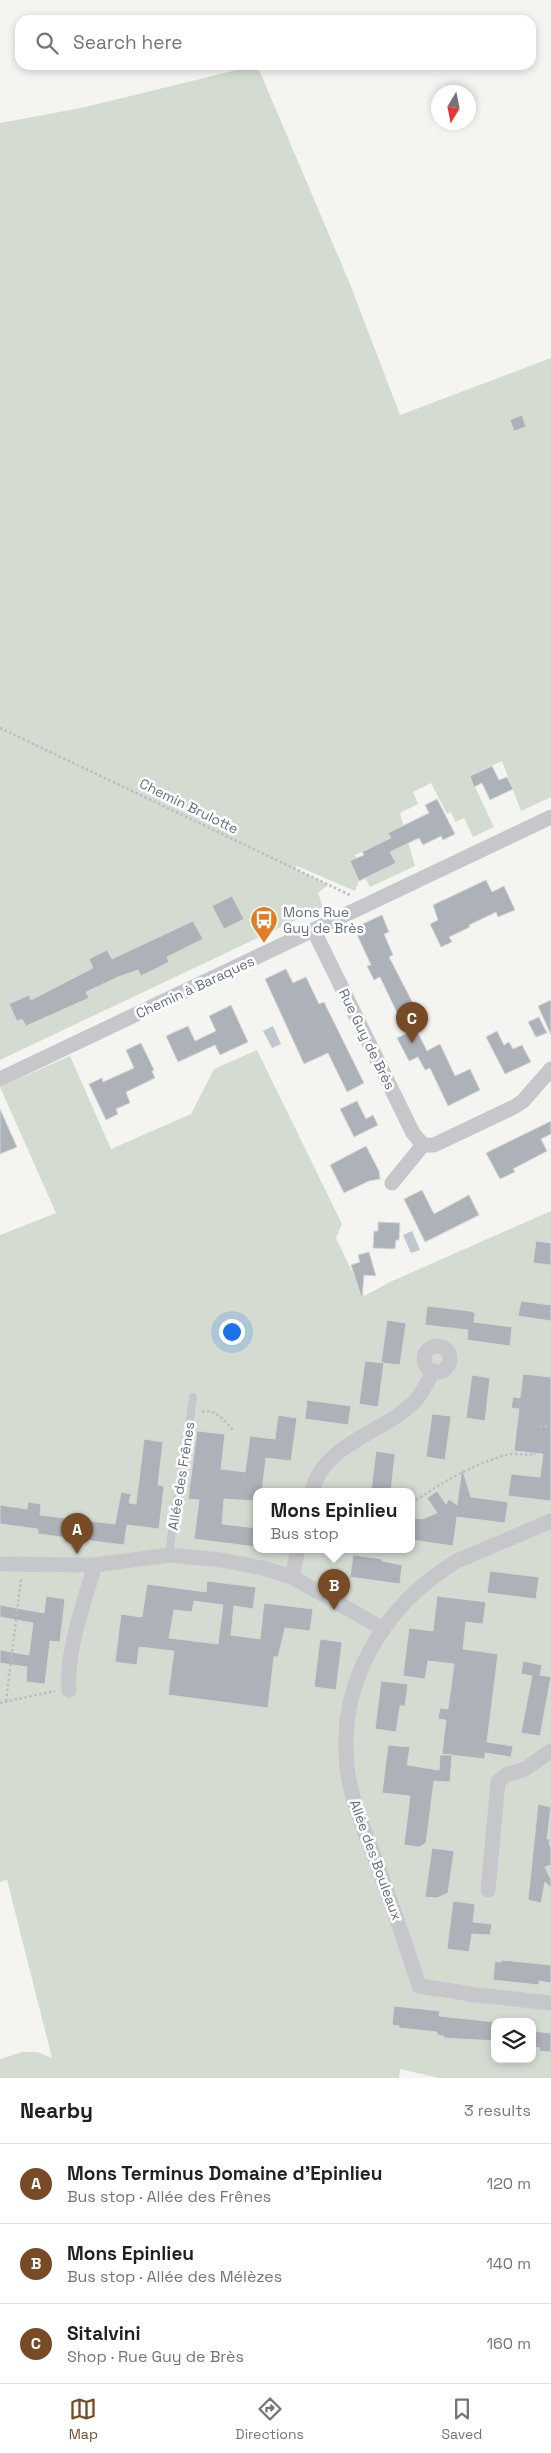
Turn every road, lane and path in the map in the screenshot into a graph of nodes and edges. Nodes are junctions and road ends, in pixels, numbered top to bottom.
1 (0, 728) edge
2 (551, 817) edge
3 (369, 904) junction
4 (314, 931) junction
5 (551, 1069) edge
6 (0, 1079) edge
7 (423, 1145) junction
8 (392, 1183) dead end
9 (433, 1371) dead end
10 (193, 1397) dead end
11 (540, 1426) dead end
12 (551, 1426) edge
13 (189, 1429) junction
14 (232, 1430) dead end
15 (536, 1453) dead end
16 (313, 1488) edge
17 (415, 1501) edge
18 (551, 1521) edge
19 (297, 1553) edge
20 (169, 1555) junction
21 (23, 1563) junction
22 (0, 1564) edge
23 (95, 1565) junction
24 (292, 1576) junction
25 (382, 1628) junction
26 (69, 1689) joint
27 (6, 1701) junction
28 (0, 1703) edge
29 (551, 1751) edge
30 (488, 1890) dead end
31 (551, 2003) edge

1 - 3 path, Chemin Brulotte
2 - 3 street, Chemin à Baraques
3 - 4 street, Chemin à Baraques
4 - 6 street, Chemin à Baraques
4 - 7 street, Rue Guy de Brès
5 - 7 street
7 - 8 street
9 - 16 street
10 - 13 lane, Allée des Frênes
11 - 12 path
13 - 14 path
13 - 20 lane, Allée des Frênes
15 - 17 path
18 - 25 street, Allée des Bouleaux
19 - 24 street
20 - 23 street
20 - 24 street
21 - 22 street
21 - 23 street
21 - 27 path
23 - 26 street
24 - 25 street
25 - 31 street, Allée des Bouleaux
26 - 27 path
27 - 28 path
29 - 30 street

